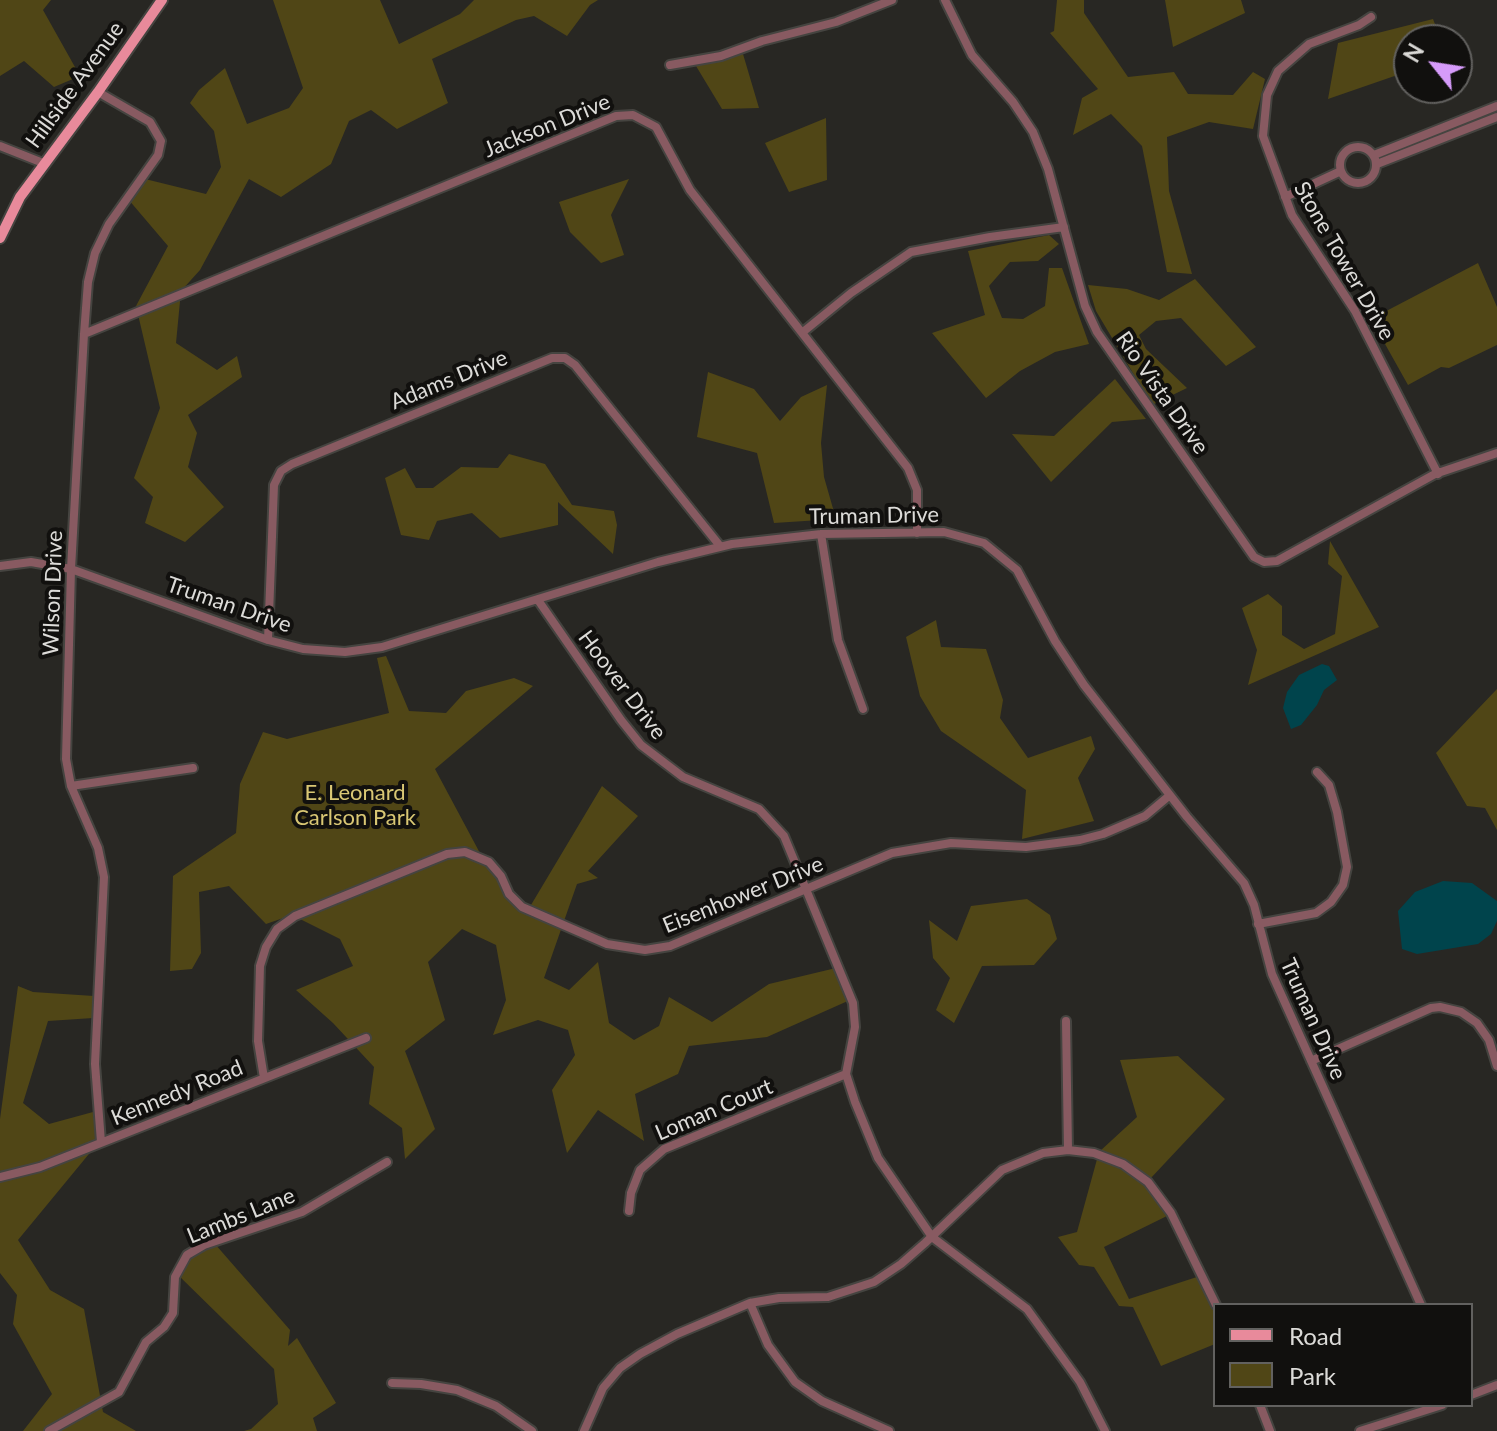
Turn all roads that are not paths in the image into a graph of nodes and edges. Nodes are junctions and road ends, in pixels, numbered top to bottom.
1 (162, 0) edge
2 (892, 0) edge
3 (945, 0) edge
4 (1371, 17) dead end
5 (670, 65) dead end
6 (98, 92) junction
7 (1497, 106) edge
8 (1497, 117) edge
9 (0, 146) edge
10 (1375, 159) junction
11 (43, 163) junction
12 (1341, 171) junction
13 (1285, 197) junction
14 (1064, 227) junction
15 (0, 238) edge
16 (803, 332) junction
17 (84, 334) junction
18 (1497, 453) edge
19 (1438, 474) junction
20 (917, 533) junction
21 (821, 534) junction
22 (720, 546) junction
23 (0, 566) edge
24 (71, 569) junction
25 (538, 600) junction
26 (268, 640) junction
27 (863, 709) dead end
28 (193, 768) dead end
29 (1317, 772) dead end
30 (71, 786) junction
31 (1170, 795) junction
32 (806, 890) junction
33 (1258, 924) junction
34 (1066, 1021) dead end
35 (366, 1038) dead end
36 (1311, 1061) junction
37 (1497, 1066) edge
38 (846, 1074) junction
39 (264, 1078) junction
40 (101, 1142) junction
41 (1068, 1150) junction
42 (387, 1162) dead end
43 (0, 1177) edge
44 (629, 1211) dead end
45 (932, 1237) junction
46 (750, 1303) junction
47 (1215, 1303) edge
48 (1420, 1303) edge
49 (392, 1383) dead end
50 (1497, 1385) edge
51 (1473, 1394) edge
52 (1261, 1407) edge
53 (1436, 1407) edge
54 (49, 1431) edge
55 (532, 1431) edge
56 (584, 1431) edge
57 (889, 1431) edge
58 (1105, 1431) edge
59 (1270, 1431) edge
60 (1360, 1431) edge

1 - 6 main road, Hillside Avenue
2 - 5 street
3 - 14 street, Rio Vista Drive
4 - 13 street, Stone Tower Drive
6 - 11 main road, Hillside Avenue
6 - 17 street, Wilson Drive
7 - 10 street
8 - 10 street
9 - 11 street
10 - 12 street
10 - 12 street
11 - 15 main road, Hillside Avenue
12 - 13 street
13 - 19 street, Stone Tower Drive
14 - 16 street
14 - 19 street, Rio Vista Drive
16 - 17 street, Jackson Drive
16 - 20 street, Jackson Drive
17 - 24 street, Wilson Drive
18 - 19 street, Rio Vista Drive
20 - 21 street, Truman Drive
20 - 31 street, Truman Drive
21 - 22 street, Truman Drive
21 - 27 street
22 - 25 street, Truman Drive
22 - 26 street, Adams Drive
23 - 24 street, Truman Drive
24 - 26 street, Truman Drive
24 - 30 street, Wilson Drive
25 - 26 street, Truman Drive
25 - 32 street, Hoover Drive
28 - 30 street
29 - 33 street
30 - 40 street, Wilson Drive
31 - 32 street, Eisenhower Drive
31 - 33 street, Truman Drive
32 - 38 street, Hoover Drive
32 - 39 street, Eisenhower Drive
33 - 36 street, Truman Drive
34 - 41 street
35 - 39 street, Kennedy Road
36 - 37 street
36 - 48 street, Truman Drive
38 - 44 street, Loman Court
38 - 45 street
39 - 40 street, Kennedy Road
40 - 43 street, Kennedy Road
41 - 45 street
41 - 47 street
42 - 54 street, Lambs Lane
45 - 46 street
45 - 58 street
46 - 56 street
46 - 57 street
49 - 55 street
50 - 51 street
52 - 59 street
53 - 60 street

